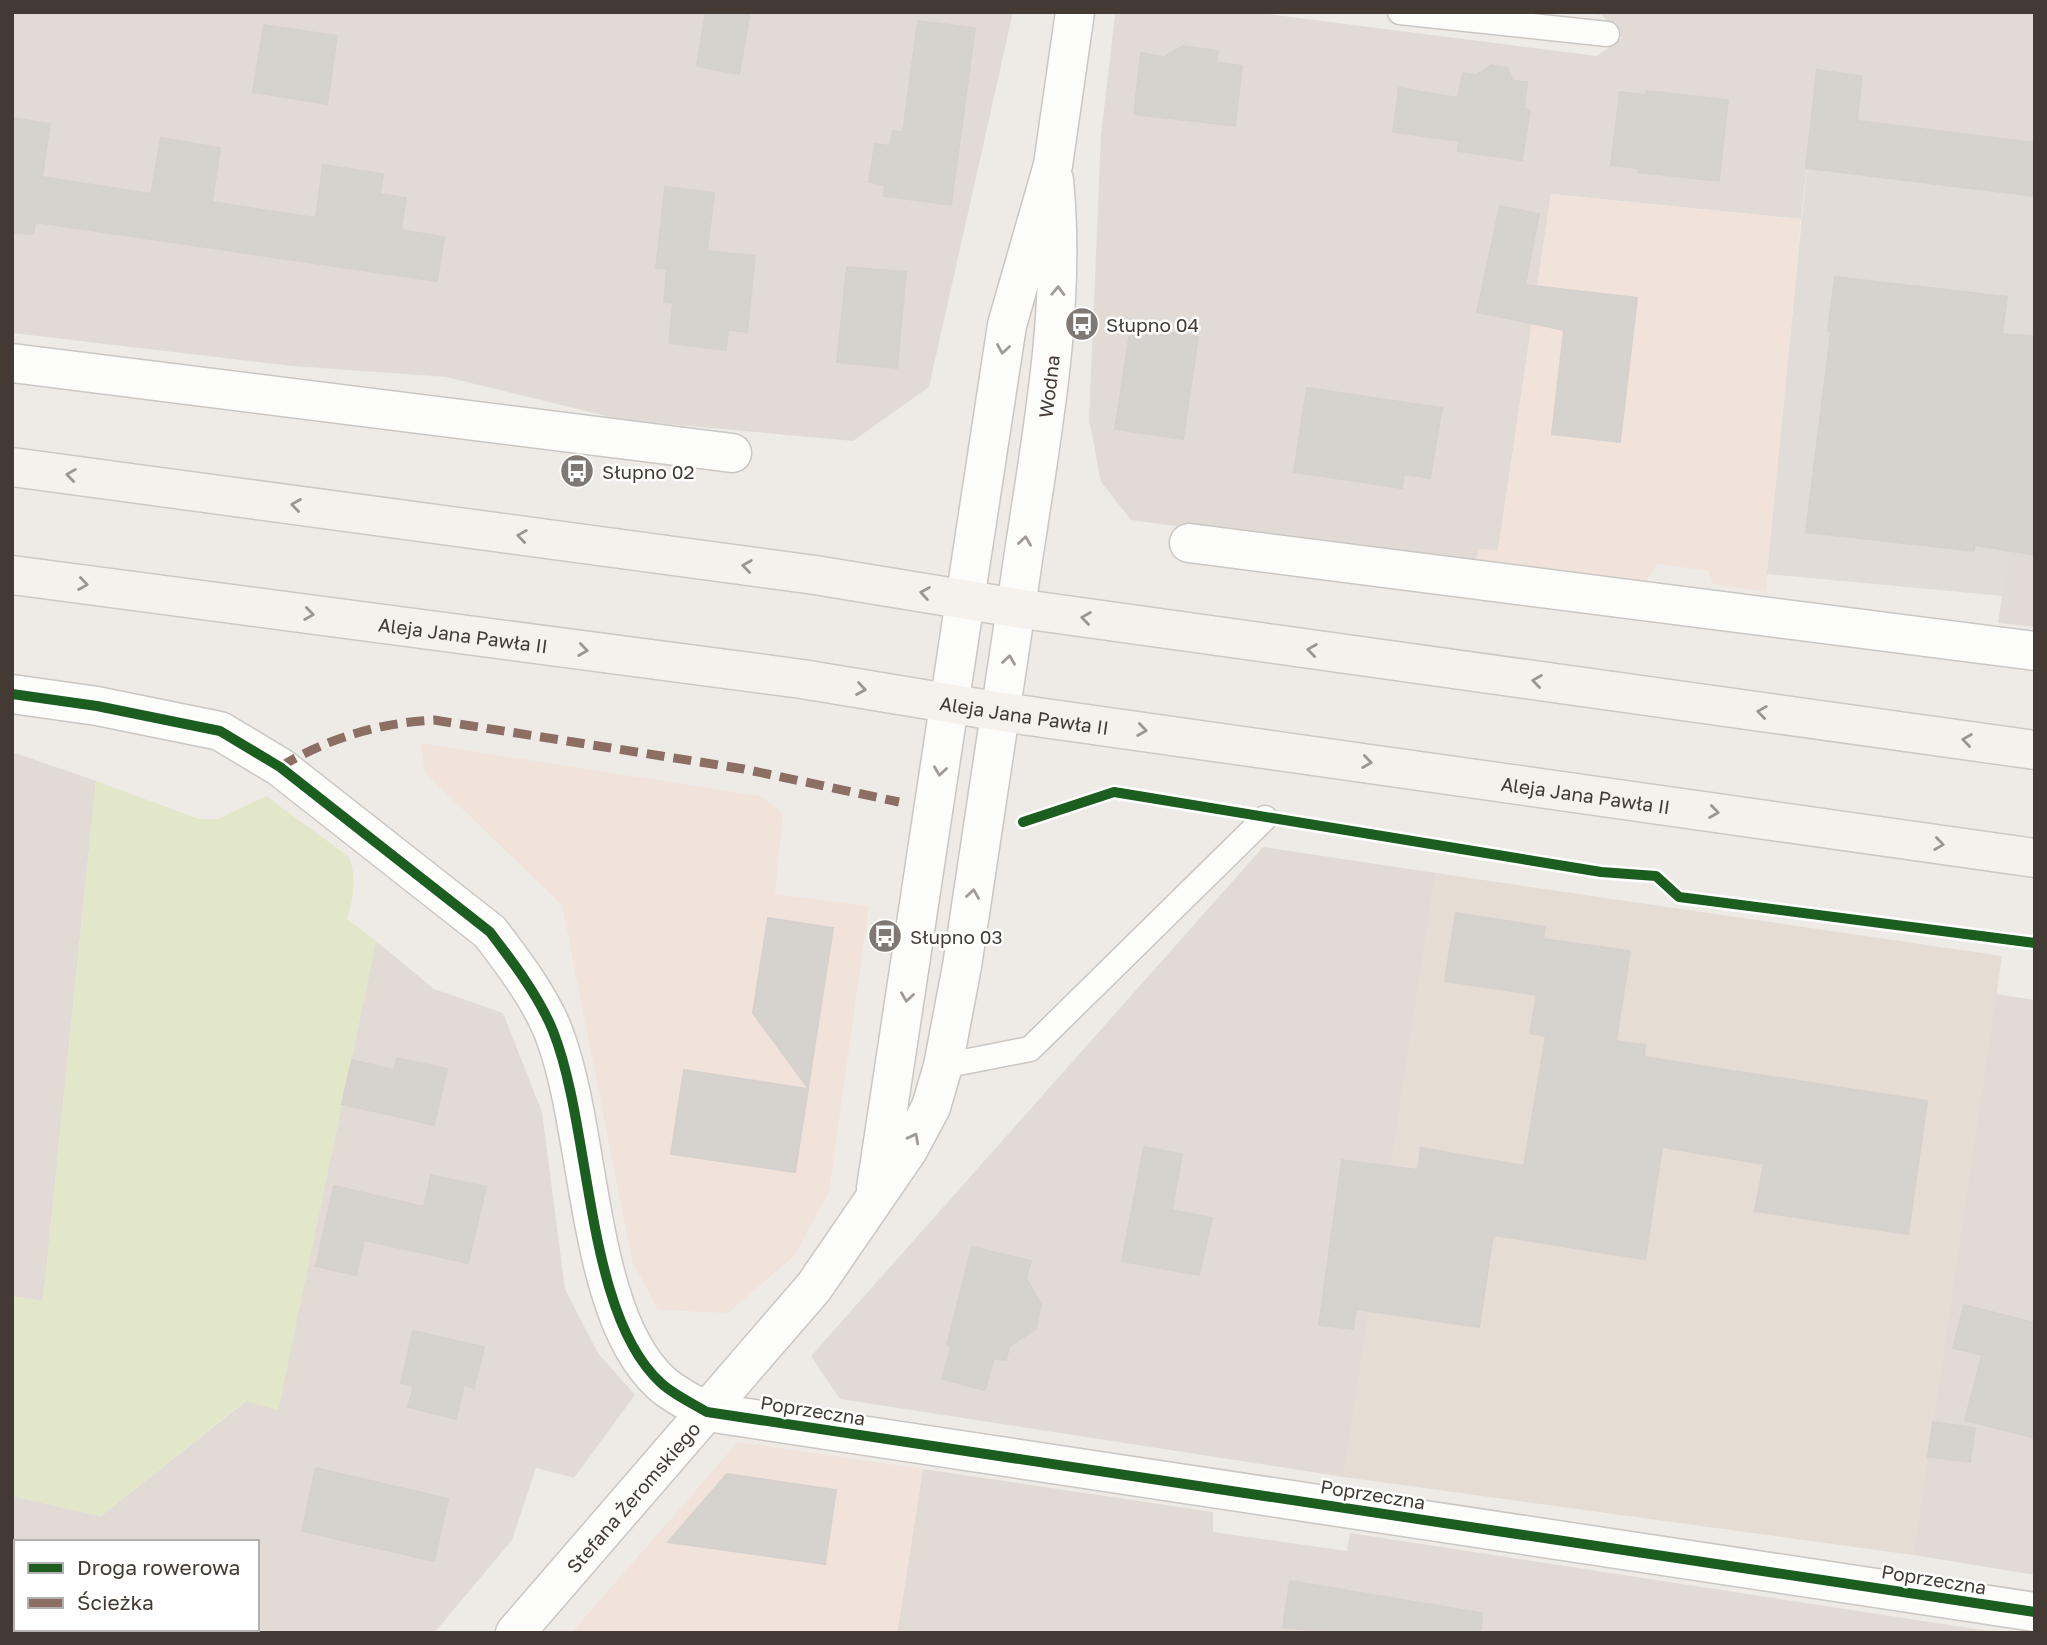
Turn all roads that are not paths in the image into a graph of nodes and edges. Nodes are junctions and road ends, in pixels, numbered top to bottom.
1 (1075, 12) edge
2 (1400, 12) edge
3 (1607, 34) dead end
4 (1053, 165) junction
5 (12, 363) edge
6 (732, 453) dead end
7 (12, 467) edge
8 (1189, 543) dead end
9 (12, 575) edge
10 (965, 600) junction
11 (1016, 608) junction
12 (2035, 651) edge
13 (12, 694) edge
14 (949, 704) junction
15 (1002, 712) junction
16 (2035, 750) edge
17 (1265, 818) dead end
18 (2035, 858) edge
19 (943, 1066) junction
20 (875, 1194) junction
21 (707, 1412) junction
22 (2035, 1612) edge
23 (515, 1633) edge

1 - 4 street, Wodna
2 - 3 lane
4 -> 10 street, Wodna
11 -> 4 street, Wodna
5 - 6 street
10 -> 7 main road
8 - 12 street
9 -> 14 main road, Aleja Jana Pawła II
10 - 11 main road
10 - 14 street, Wodna
15 -> 11 street, Wodna
16 -> 11 main road
13 - 21 street
14 - 15 main road, Aleja Jana Pawła II
14 -> 20 street, Stefana Żeromskiego
15 -> 18 main road, Aleja Jana Pawła II
19 -> 15 street, Stefana Żeromskiego
17 - 19 lane
20 -> 19 street, Stefana Żeromskiego
20 - 21 street, Stefana Żeromskiego
21 - 22 street, Poprzeczna
21 - 23 street, Stefana Żeromskiego

